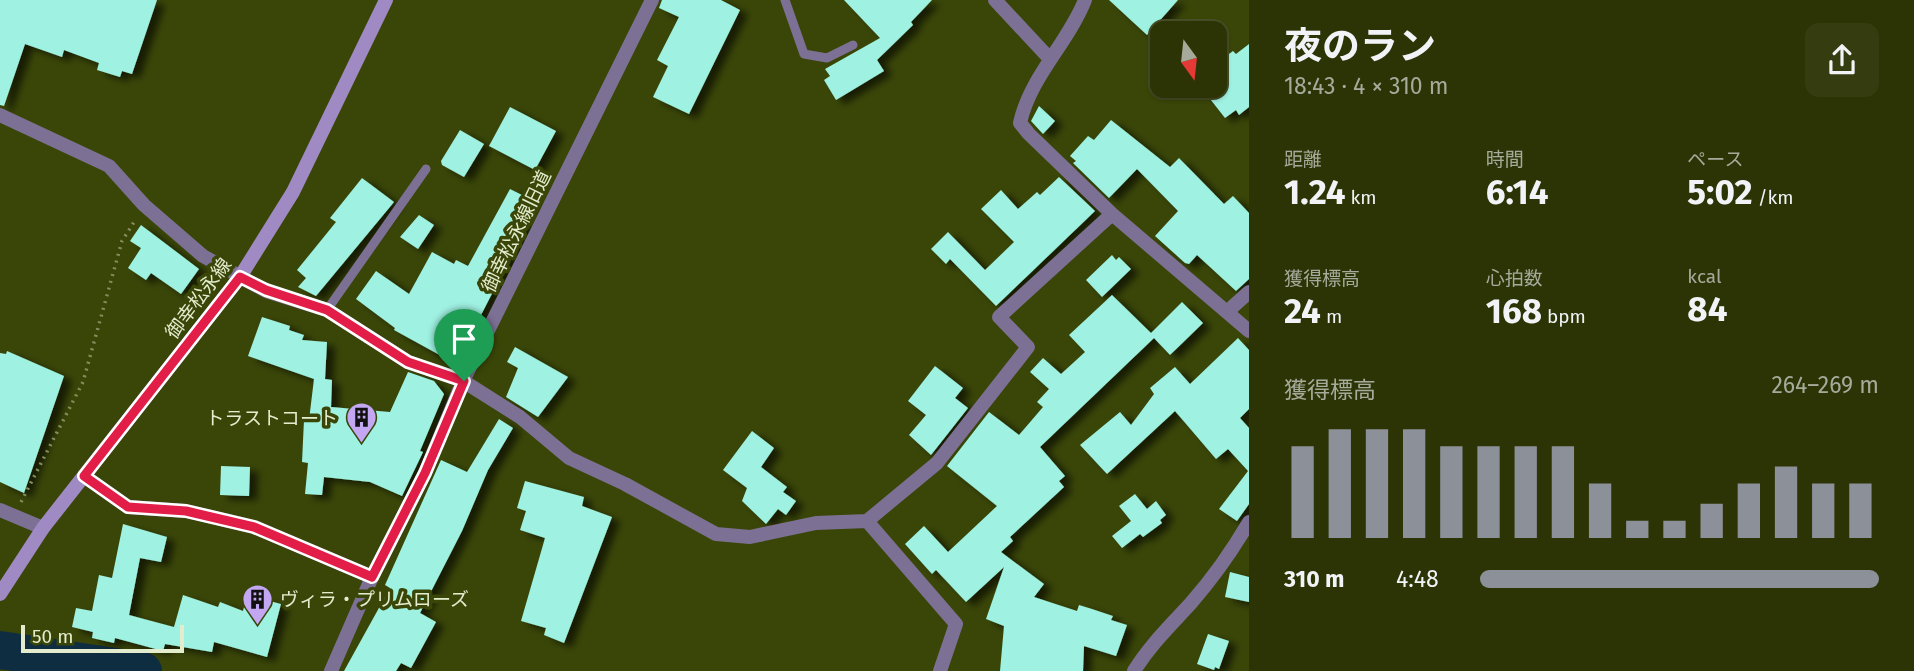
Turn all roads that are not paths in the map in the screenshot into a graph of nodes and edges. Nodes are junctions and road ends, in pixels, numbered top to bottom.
1 (386, 0) edge
2 (652, 0) edge
3 (785, 0) edge
4 (995, 0) edge
5 (1085, 0) edge
6 (853, 46) dead end
7 (1050, 59) junction
8 (0, 115) edge
9 (426, 169) dead end
10 (1112, 214) junction
11 (240, 277) junction
12 (1249, 292) edge
13 (327, 310) junction
14 (1228, 312) junction
15 (1249, 331) edge
16 (464, 381) junction
17 (84, 476) junction
18 (7, 513) edge
19 (867, 522) junction
20 (1249, 522) edge
21 (43, 528) junction
22 (372, 577) junction
23 (0, 594) edge
24 (331, 671) edge
25 (940, 671) edge
26 (1134, 671) edge

1 - 11 main road, 御幸松永線
2 - 16 street, 御幸松永線旧道
3 - 6 lane
4 - 7 street
5 - 7 street
7 - 10 street
8 - 11 street
9 - 13 lane
10 - 14 street
10 - 19 street
11 - 13 street
11 - 17 main road, 御幸松永線
12 - 14 street
13 - 16 street
14 - 15 street
16 - 19 street
16 - 22 street, 御幸松永線旧道
17 - 21 main road, 御幸松永線
17 - 22 street
18 - 21 street
19 - 25 street
20 - 26 street
21 - 23 main road, 御幸松永線
22 - 24 street, 御幸松永線旧道

